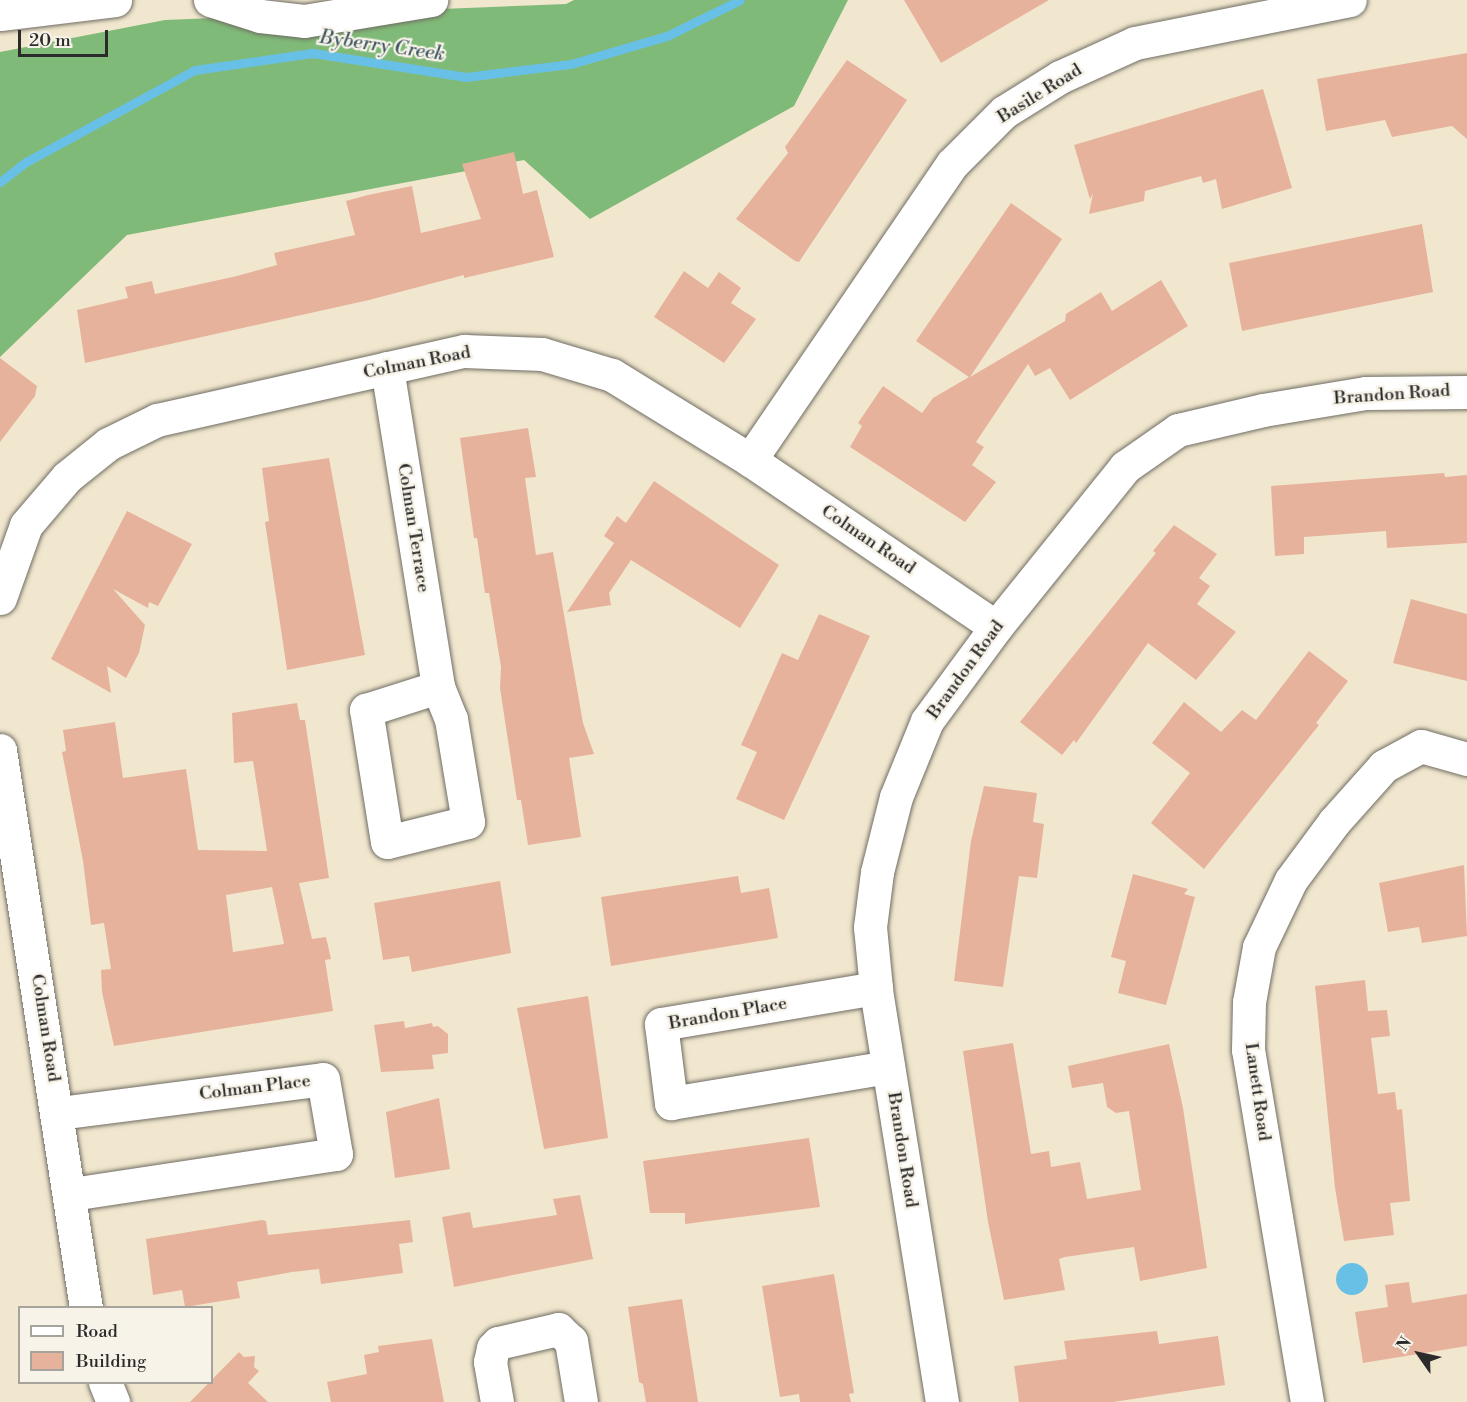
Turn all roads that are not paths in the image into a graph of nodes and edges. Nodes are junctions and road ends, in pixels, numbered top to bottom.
1 (115, 0) edge
2 (210, 0) edge
3 (431, 0) edge
4 (1350, 0) edge
5 (0, 14) edge
6 (387, 368) junction
7 (1467, 392) edge
8 (750, 460) junction
9 (0, 598) edge
10 (996, 627) junction
11 (438, 687) junction
12 (0, 750) edge
13 (1467, 759) edge
14 (876, 988) junction
15 (888, 1067) junction
16 (59, 1113) junction
17 (70, 1194) junction
18 (87, 1306) edge
19 (105, 1384) edge
20 (113, 1402) edge
21 (497, 1402) edge
22 (581, 1402) edge
23 (942, 1402) edge
24 (1307, 1402) edge

1 - 5 street
2 - 3 street
4 - 8 street, Basile Road
6 - 8 street, Colman Road
6 - 9 street, Colman Road
6 - 11 street, Colman Terrace
7 - 10 street, Brandon Road
8 - 10 street, Colman Road
10 - 14 street, Brandon Road
11 - 11 street, Colman Terrace
12 - 16 street, Colman Road
13 - 24 street, Lanett Road
14 - 15 street, Brandon Road
14 - 15 street, Brandon Place
15 - 23 street, Brandon Road
16 - 17 street, Colman Road
16 - 17 street, Colman Place
17 - 18 street, Colman Road
19 - 20 street
21 - 22 street

